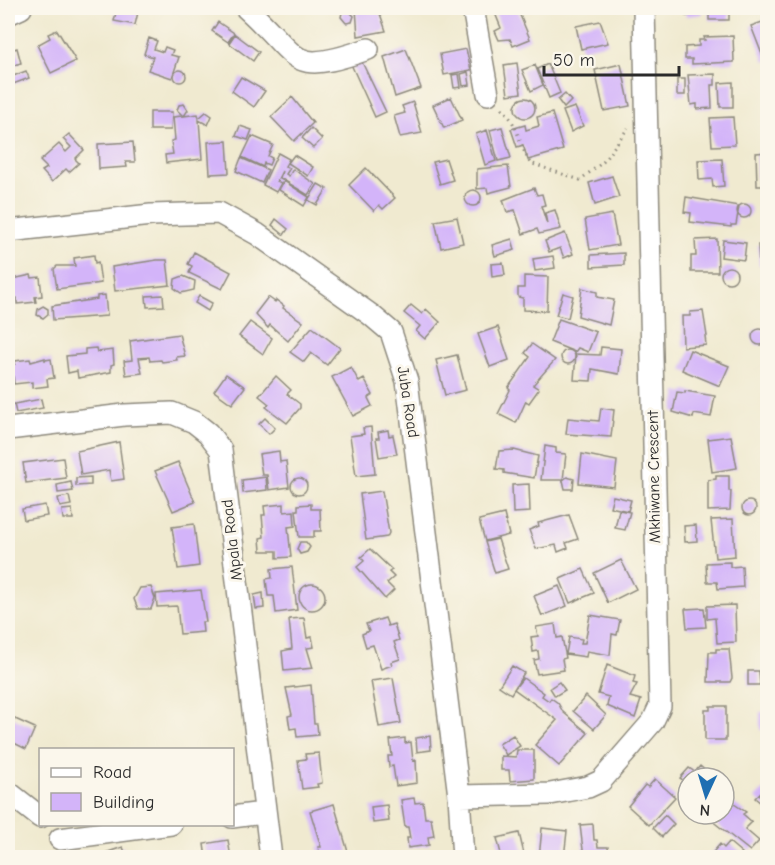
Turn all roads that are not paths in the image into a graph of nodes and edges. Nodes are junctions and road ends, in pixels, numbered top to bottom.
1 (21, 8) edge
2 (246, 8) edge
3 (472, 8) edge
4 (644, 8) edge
5 (8, 14) edge
6 (368, 49) dead end
7 (488, 94) road end
8 (8, 231) edge
9 (8, 429) edge
10 (8, 792) edge
11 (459, 796) junction
12 (264, 813) junction
13 (39, 816) edge
14 (234, 817) edge
15 (163, 826) edge
16 (58, 840) edge
17 (271, 858) edge
18 (463, 858) edge

1 - 5 street
2 - 6 street
3 - 7 street
4 - 11 street, Mkhiwane Crescent
8 - 11 street, Juba Road
9 - 12 street, Mpala Road
10 - 13 street
11 - 18 street, Juba Road
12 - 14 street
12 - 17 street, Mpala Road
15 - 16 street

